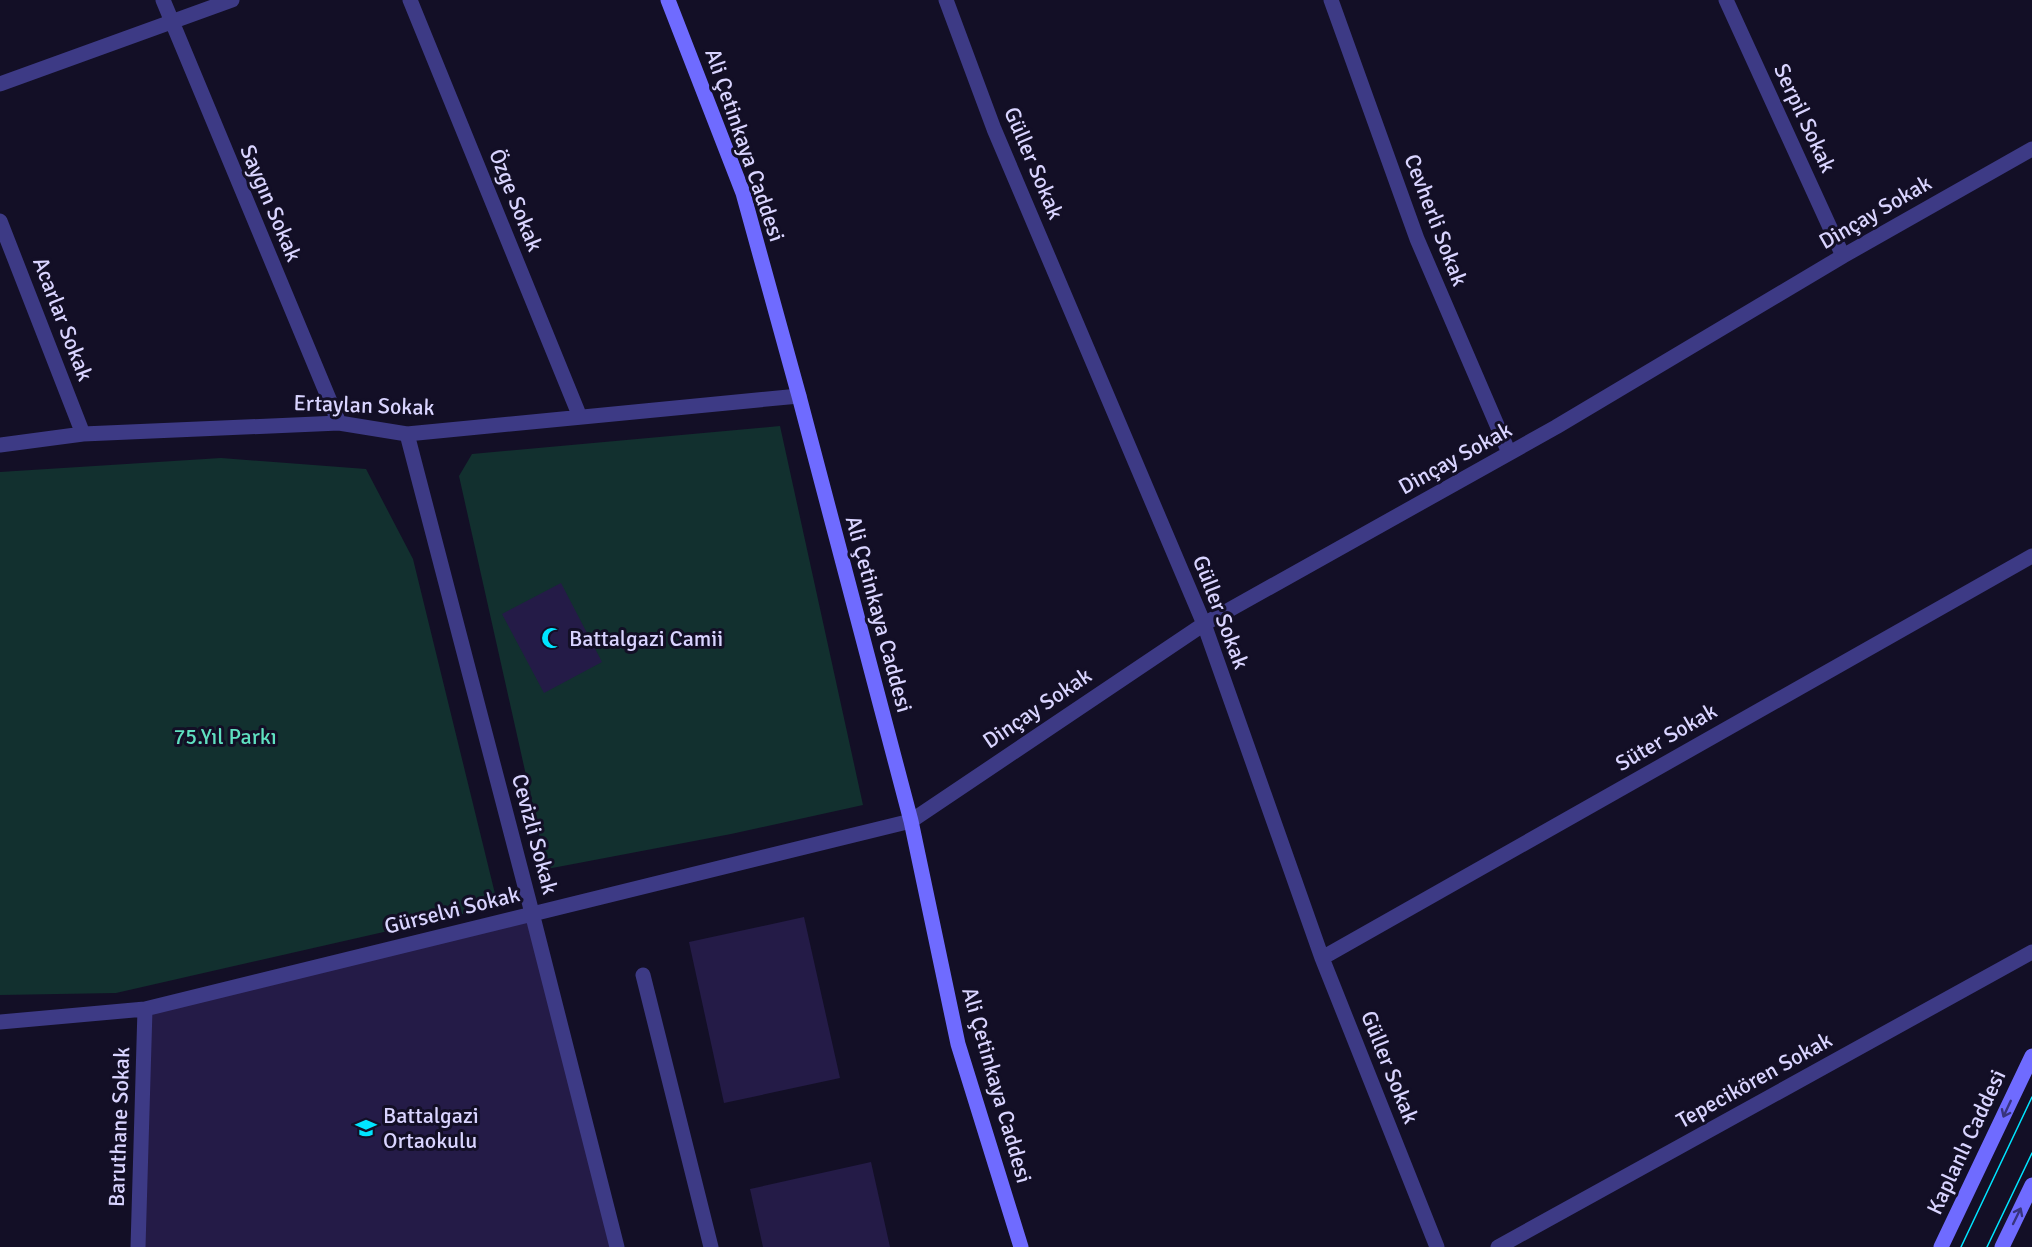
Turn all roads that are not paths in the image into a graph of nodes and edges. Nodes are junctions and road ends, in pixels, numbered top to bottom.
1 (164, 0) edge
2 (232, 0) edge
3 (410, 0) edge
4 (668, 0) edge
5 (946, 0) edge
6 (1331, 0) edge
7 (1726, 0) edge
8 (172, 23) junction
9 (0, 84) edge
10 (2032, 149) edge
11 (0, 221) edge
12 (1843, 256) junction
13 (799, 396) junction
14 (580, 417) junction
15 (339, 423) junction
16 (83, 434) junction
17 (406, 434) junction
18 (0, 445) edge
19 (1509, 453) junction
20 (2032, 556) edge
21 (1204, 624) junction
22 (911, 821) junction
23 (532, 913) junction
24 (2032, 952) edge
25 (1322, 958) junction
26 (643, 975) dead end
27 (146, 1009) junction
28 (0, 1022) edge
29 (2032, 1056) edge
30 (2032, 1185) edge
31 (138, 1247) edge
32 (617, 1247) edge
33 (711, 1247) edge
34 (1021, 1247) edge
35 (1437, 1247) edge
36 (1498, 1247) edge
37 (1941, 1247) edge
38 (2002, 1247) edge

1 - 8 street, Saygın Sokak
2 - 8 street
3 - 14 street, Özge Sokak
4 - 13 main road, Ali Çetinkaya Caddesi
5 - 21 street, Güller Sokak
6 - 19 street, Cevherli Sokak
7 - 12 street, Serpil Sokak
8 - 9 street
8 - 15 street, Saygın Sokak
10 - 12 street, Dinçay Sokak
11 - 16 street, Acarlar Sokak
12 - 19 street, Dinçay Sokak
13 - 14 street, Ertaylan Sokak
13 - 22 main road, Ali Çetinkaya Caddesi
14 - 17 street, Ertaylan Sokak
15 - 16 street, Ertaylan Sokak
15 - 17 street, Ertaylan Sokak
16 - 18 street, Ertaylan Sokak
17 - 23 street, Cevizli Sokak
19 - 21 street, Dinçay Sokak
20 - 25 street, Süter Sokak
21 - 22 street, Dinçay Sokak
21 - 25 street, Güller Sokak
22 - 23 street, Gürselvi Sokak
22 - 34 main road, Ali Çetinkaya Caddesi
23 - 27 street, Gürselvi Sokak
23 - 32 street, Cevizli Sokak
24 - 36 street, Tepecikören Sokak
25 - 35 street, Güller Sokak
26 - 33 street
27 - 28 street, Gürselvi Sokak
27 - 31 street, Baruthane Sokak
29 -> 37 main road, Kaplanlı Caddesi
38 -> 30 main road

